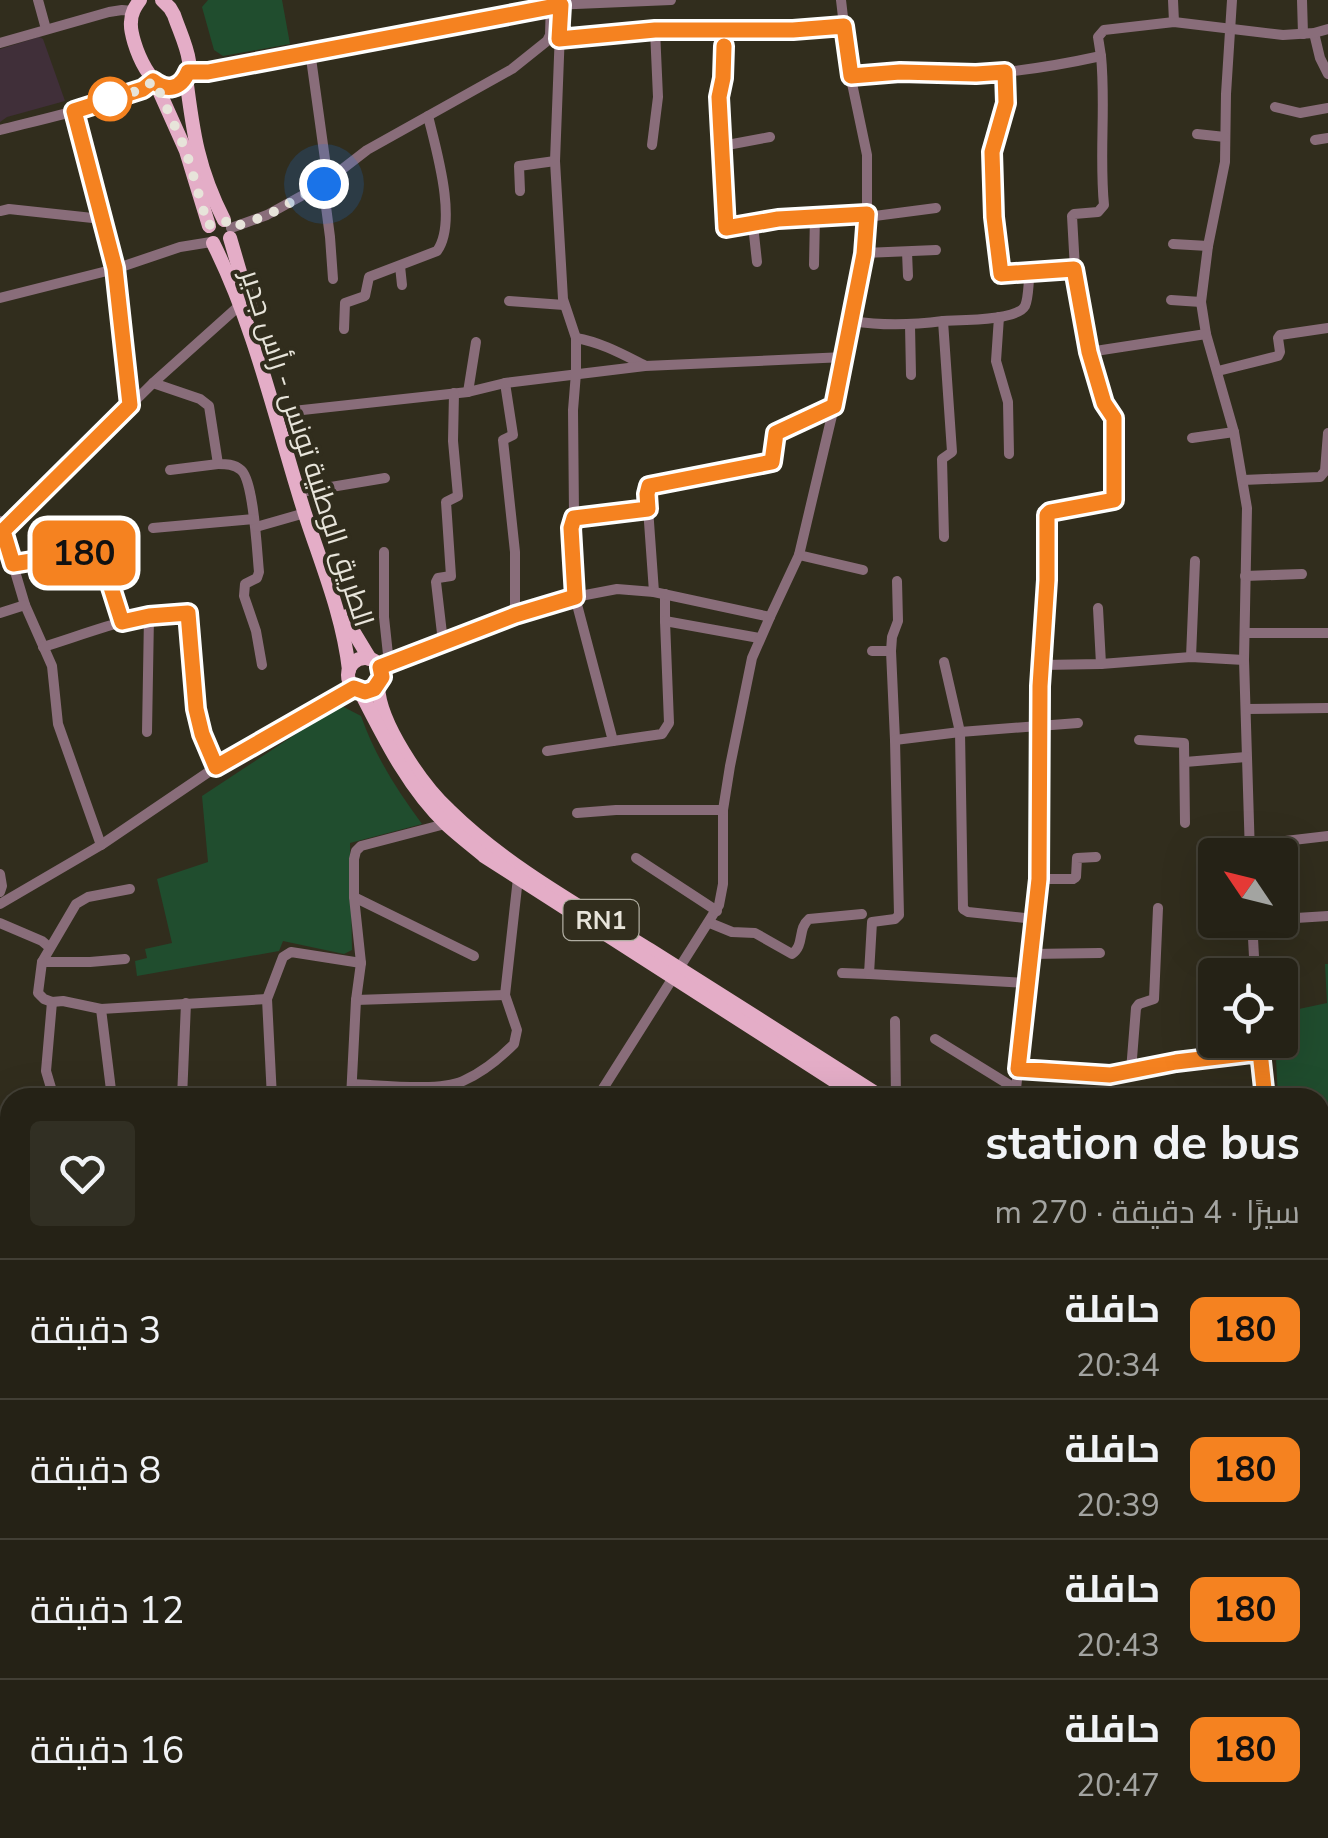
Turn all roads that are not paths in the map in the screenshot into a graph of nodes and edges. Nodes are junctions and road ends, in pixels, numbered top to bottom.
1 (38, 0) edge
2 (671, 0) edge
3 (842, 0) edge
4 (1174, 0) edge
5 (1232, 0) edge
6 (1302, 0) edge
7 (167, 1) edge
8 (555, 4) edge
9 (134, 5) edge
10 (1174, 22) junction
11 (844, 26) junction
12 (1328, 28) edge
13 (46, 29) junction
14 (725, 29) junction
15 (655, 30) junction
16 (1230, 30) junction
17 (1308, 33) junction
18 (559, 39) junction
19 (0, 43) edge
20 (310, 52) junction
21 (1101, 56) junction
22 (1005, 72) junction
23 (187, 74) junction
24 (1328, 74) edge
25 (851, 76) junction
26 (154, 82) junction
27 (1275, 107) dead end
28 (1328, 108) edge
29 (74, 111) junction
30 (428, 116) junction
31 (0, 130) edge
32 (1197, 134) dead end
33 (770, 137) dead end
34 (1225, 137) junction
35 (1328, 138) edge
36 (1315, 140) dead end
37 (652, 145) dead end
38 (722, 146) junction
39 (555, 162) junction
40 (326, 183) junction
41 (520, 191) dead end
42 (936, 208) dead end
43 (0, 211) edge
44 (867, 215) junction
45 (816, 216) junction
46 (102, 219) junction
47 (753, 225) junction
48 (229, 229) junction
49 (210, 235) junction
50 (1172, 244) dead end
51 (1208, 246) junction
52 (936, 250) dead end
53 (907, 252) junction
54 (864, 254) junction
55 (757, 262) dead end
56 (814, 265) dead end
57 (400, 266) junction
58 (115, 268) junction
59 (1074, 269) junction
60 (1030, 272) junction
61 (908, 276) dead end
62 (332, 279) dead end
63 (402, 286) dead end
64 (0, 298) edge
65 (1171, 300) dead end
66 (509, 301) dead end
67 (1201, 302) junction
68 (240, 304) junction
69 (564, 304) junction
70 (999, 318) junction
71 (852, 320) junction
72 (943, 321) junction
73 (910, 325) junction
74 (1328, 328) edge
75 (344, 329) dead end
76 (1206, 334) junction
77 (576, 338) junction
78 (476, 342) dead end
79 (1089, 352) junction
80 (844, 356) junction
81 (645, 366) junction
82 (1218, 371) junction
83 (576, 373) junction
84 (911, 375) dead end
85 (153, 382) junction
86 (505, 383) junction
87 (468, 392) junction
88 (454, 393) junction
89 (130, 405) junction
90 (834, 406) junction
91 (284, 412) junction
92 (1234, 432) junction
93 (1328, 433) edge
94 (1192, 438) dead end
95 (1009, 454) dead end
96 (218, 464) junction
97 (170, 470) dead end
98 (386, 478) dead end
99 (1243, 480) junction
100 (307, 491) junction
101 (648, 509) junction
102 (305, 513) junction
103 (574, 518) junction
104 (255, 523) junction
105 (154, 528) dead end
106 (1, 529) edge
107 (944, 536) dead end
108 (384, 552) dead end
109 (799, 555) junction
110 (1194, 561) dead end
111 (13, 564) junction
112 (863, 570) dead end
113 (1302, 574) dead end
114 (1246, 576) junction
115 (897, 581) dead end
116 (660, 593) junction
117 (575, 597) junction
118 (25, 605) junction
119 (1098, 608) dead end
120 (0, 613) edge
121 (515, 615) junction
122 (149, 616) junction
123 (770, 617) junction
124 (664, 621) junction
125 (122, 622) junction
126 (1244, 633) junction
127 (1328, 633) edge
128 (759, 638) junction
129 (443, 642) junction
130 (42, 647) junction
131 (872, 651) dead end
132 (892, 651) junction
133 (1192, 657) junction
134 (1244, 660) junction
135 (944, 662) dead end
136 (380, 663) junction
137 (1101, 664) junction
138 (262, 665) dead end
139 (1042, 665) junction
140 (349, 670) junction
141 (378, 686) junction
142 (357, 690) junction
143 (1328, 708) edge
144 (1246, 709) junction
145 (1078, 723) dead end
146 (1040, 726) junction
147 (147, 732) dead end
148 (960, 732) junction
149 (895, 740) junction
150 (1139, 740) dead end
151 (614, 741) junction
152 (547, 751) dead end
153 (1246, 757) junction
154 (1185, 762) junction
155 (216, 767) junction
156 (723, 810) junction
157 (577, 813) dead end
158 (1185, 823) dead end
159 (446, 824) junction
160 (1328, 836) edge
161 (1249, 838) edge
162 (1298, 841) edge
163 (101, 845) junction
164 (1096, 857) dead end
165 (636, 858) dead end
166 (0, 874) edge
167 (518, 878) junction
168 (1039, 879) junction
169 (130, 889) dead end
170 (0, 892) edge
171 (354, 897) junction
172 (0, 904) edge
173 (1158, 908) dead end
174 (717, 911) junction
175 (862, 914) dead end
176 (1328, 916) edge
177 (1034, 918) junction
178 (1298, 918) edge
179 (710, 922) junction
180 (0, 924) edge
181 (49, 948) junction
182 (1100, 953) dead end
183 (1030, 954) junction
184 (474, 956) dead end
185 (125, 959) dead end
186 (42, 962) junction
187 (361, 963) junction
188 (675, 973) junction
189 (842, 973) dead end
190 (869, 974) junction
191 (1028, 984) junction
192 (506, 995) junction
193 (266, 999) junction
194 (356, 1000) junction
195 (52, 1002) junction
196 (186, 1003) junction
197 (101, 1010) junction
198 (895, 1021) dead end
199 (935, 1039) dead end
200 (1198, 1058) edge
201 (1261, 1058) edge
202 (1018, 1069) junction
203 (1131, 1071) junction
204 (611, 1076) junction
205 (352, 1084) junction
206 (51, 1088) edge
207 (111, 1088) edge
208 (182, 1088) edge
209 (271, 1088) edge
210 (352, 1088) edge
211 (603, 1088) edge
212 (612, 1088) edge
213 (847, 1088) edge
214 (866, 1088) edge
215 (896, 1088) edge
216 (1008, 1088) edge
217 (1016, 1088) edge
218 (1263, 1088) edge

1 - 13 street
2 - 8 street
3 - 11 street
4 - 10 street
5 - 16 street
6 - 17 street
7 - 23 main road, الطريق الوطنية تونس - رأس جدير
8 - 18 street
8 - 20 street
8 - 30 street
9 - 13 street
9 - 26 main road, RN1
10 - 16 street
10 - 21 street
11 - 14 street
11 - 25 street
12 - 17 street
13 - 19 street
14 - 15 street
14 - 38 street
15 - 18 street
15 - 37 street
16 - 17 street
16 - 34 street
17 - 24 street
18 - 39 street
20 - 23 street
20 - 40 street
21 - 22 street
21 - 59 street
22 - 25 street
22 - 60 street
23 - 26 main road
23 - 48 main road, الطريق الوطنية تونس - رأس جدير
25 - 44 street
26 - 29 street
26 - 49 main road, الطريق الوطنية تونس - رأس جدير / RN1
27 - 28 street
29 - 31 street
29 - 46 street
30 - 40 street
30 - 57 street
32 - 34 street
33 - 38 street
34 - 51 street
35 - 36 street
38 - 47 street
39 - 41 street
39 - 69 street
40 - 48 street
40 - 62 street
42 - 44 street
43 - 46 street
44 - 45 street
44 - 54 street
45 - 47 street
45 - 56 street
46 - 58 street
47 - 55 street
48 - 49 main road
48 - 49 main road
48 - 91 main road, الطريق الوطنية تونس - رأس جدير
49 - 58 street
49 - 68 main road, الطريق الوطنية تونس - رأس جدير / RN1
50 - 51 street
51 - 67 street
52 - 53 street
53 - 54 street
53 - 61 street
54 - 71 street
57 - 63 street
57 - 75 street
58 - 64 street
58 - 89 street
59 - 60 street
59 - 79 street
60 - 70 street
65 - 67 street
66 - 69 street
67 - 76 street
68 - 85 street
68 - 102 main road, الطريق الوطنية تونس - رأس جدير / RN1
69 - 77 street
70 - 72 street
70 - 95 street
71 - 73 street
71 - 80 street
72 - 73 street
72 - 107 street
73 - 84 street
74 - 82 street
76 - 79 street
76 - 82 street
77 - 81 street
77 - 83 street
78 - 87 street
79 - 139 street
80 - 81 street
80 - 90 street
81 - 83 street
82 - 92 street
83 - 86 street
83 - 103 street
85 - 89 street
85 - 96 street
86 - 87 street
86 - 121 street
87 - 88 street
88 - 91 street
88 - 129 street
89 - 106 street
90 - 101 street
90 - 109 street
91 - 100 main road, الطريق الوطنية تونس - رأس جدير
92 - 94 street
92 - 99 street
93 - 99 street
96 - 97 street
96 - 104 street
98 - 100 street
99 - 114 street
100 - 136 main road, الطريق الوطنية تونس - رأس جدير
101 - 103 street
101 - 116 street
102 - 104 street
102 - 140 main road, الطريق الوطنية تونس - رأس جدير / RN1
103 - 117 street
104 - 105 street
104 - 138 street
106 - 111 street
108 - 136 street
109 - 112 street
109 - 123 street
110 - 133 street
111 - 118 street
111 - 125 street
113 - 114 street
114 - 126 street
115 - 132 street
116 - 117 street
116 - 123 street
116 - 124 street
117 - 121 street
117 - 151 street
118 - 120 street
118 - 130 street
119 - 137 street
121 - 129 street
122 - 125 street
122 - 147 street
122 - 155 street
123 - 128 street
124 - 128 street
124 - 151 street
125 - 130 street
126 - 127 street
126 - 134 street
128 - 156 street
129 - 136 street
130 - 163 street
131 - 132 street
132 - 149 street
133 - 134 street
133 - 137 street
134 - 144 street
135 - 148 street
136 - 140 main road
136 - 141 main road, RN1
137 - 139 street
139 - 146 street
140 - 142 main road, RN1
141 - 142 main road
141 - 188 main road, RN1
142 - 155 street
142 - 159 main road, RN1
143 - 144 street
144 - 153 street
145 - 146 street
146 - 148 street
146 - 168 street
148 - 149 street
148 - 177 street
149 - 190 street
150 - 154 street
151 - 152 street
153 - 154 street
153 - 161 street
154 - 158 street
155 - 163 street
156 - 157 street
156 - 174 street
159 - 167 main road, RN1
159 - 171 street
160 - 162 street
163 - 172 street
164 - 168 street
165 - 174 street
166 - 170 street
167 - 188 main road, RN1
167 - 192 street
168 - 177 street
169 - 181 street
171 - 184 street
171 - 187 street
173 - 203 street
174 - 179 street
175 - 179 street
176 - 178 street
177 - 183 street
179 - 188 street
180 - 181 street
181 - 186 street
182 - 183 street
183 - 191 street
185 - 186 street
186 - 195 street
187 - 193 street
187 - 194 street
188 - 204 street
188 - 213 main road, RN1
188 - 214 main road, RN1
189 - 190 street
190 - 191 street
191 - 202 street
192 - 194 street
192 - 205 street
193 - 196 street
193 - 209 street
194 - 205 street
195 - 197 street
195 - 206 street
196 - 197 street
196 - 208 street
197 - 207 street
198 - 215 street
199 - 216 street
200 - 203 street
201 - 218 street
202 - 203 street
202 - 217 street
204 - 211 street
204 - 212 street
205 - 210 street

